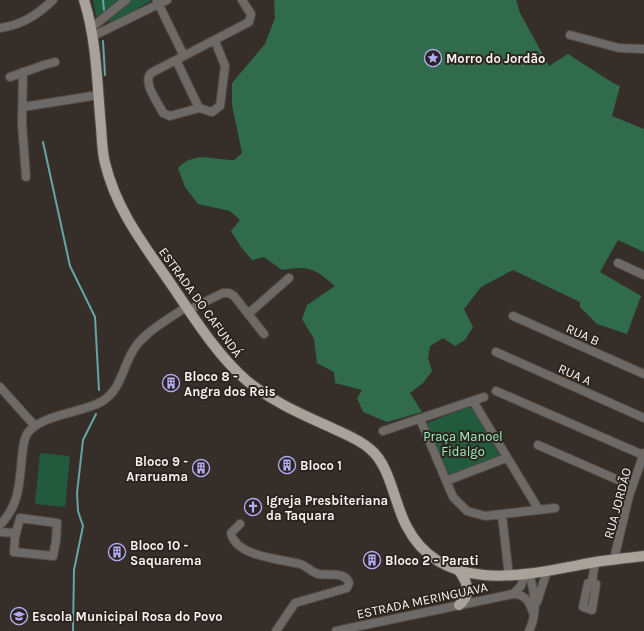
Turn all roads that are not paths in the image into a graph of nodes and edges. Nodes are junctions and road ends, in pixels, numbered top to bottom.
1 (84, 0) edge
2 (126, 0) edge
3 (166, 0) edge
4 (242, 0) edge
5 (48, 1) edge
6 (158, 2) edge
7 (0, 28) edge
8 (92, 32) junction
9 (570, 35) dead end
10 (215, 40) junction
11 (644, 49) edge
12 (180, 58) junction
13 (55, 62) dead end
14 (23, 72) junction
15 (10, 77) dead end
16 (98, 95) junction
17 (23, 107) junction
18 (199, 108) junction
19 (26, 177) dead end
20 (618, 264) dead end
21 (644, 275) edge
22 (289, 278) dead end
23 (187, 308) junction
24 (248, 314) junction
25 (513, 316) dead end
26 (264, 334) dead end
27 (496, 352) dead end
28 (644, 374) edge
29 (0, 387) edge
30 (496, 391) dead end
31 (484, 397) dead end
32 (473, 401) junction
33 (420, 418) junction
34 (644, 418) edge
35 (34, 425) junction
36 (383, 431) dead end
37 (538, 445) dead end
38 (644, 454) edge
39 (506, 458) junction
40 (640, 473) edge
41 (446, 481) junction
42 (632, 486) junction
43 (555, 508) dead end
44 (539, 510) junction
45 (502, 515) junction
46 (240, 524) dead end
47 (0, 525) edge
48 (0, 532) edge
49 (16, 533) junction
50 (644, 556) edge
51 (614, 559) junction
52 (595, 562) junction
53 (459, 571) junction
54 (547, 571) junction
55 (527, 574) junction
56 (509, 576) junction
57 (592, 582) dead end
58 (513, 594) junction
59 (459, 605) junction
60 (533, 613) junction
61 (533, 629) edge
62 (276, 631) edge
63 (336, 631) edge

1 - 8 main road, ESTRADA DO CAFUNDÁ
2 - 8 street
3 - 6 street
4 - 10 street
5 - 7 street
6 - 8 street
6 - 12 street
8 - 16 main road, ESTRADA DO CAFUNDÁ
9 - 11 street
10 - 12 street
10 - 18 street
12 - 18 street
12 - 18 street
13 - 14 street
14 - 15 street
14 - 17 street
16 - 17 street
16 - 23 main road, ESTRADA DO CAFUNDÁ
17 - 19 street
20 - 21 street
22 - 24 street
23 - 24 street
23 - 35 street
23 - 53 main road, ESTRADA DO CAFUNDÁ
24 - 26 street
25 - 28 street, RUA B
27 - 34 street, RUA A
29 - 35 street
30 - 38 street
31 - 32 street
32 - 33 street
32 - 39 street
33 - 36 street
33 - 41 street
35 - 47 street
37 - 42 street
38 - 40 street, RUA JORDÃO
39 - 41 street
39 - 44 street
40 - 42 street, RUA JORDÃO
41 - 45 street
42 - 51 street, RUA JORDÃO
43 - 44 street
44 - 45 street
45 - 56 street
46 - 62 street
48 - 49 street
49 - 49 street
50 - 51 main road, ESTRADA DO CAFUNDÁ
51 - 52 main road, ESTRADA DO CAFUNDÁ
52 - 54 main road, ESTRADA DO CAFUNDÁ
52 - 57 street
53 - 56 main road, ESTRADA DO CAFUNDÁ
53 - 59 main road
54 - 55 main road, ESTRADA DO CAFUNDÁ
54 - 60 street
55 - 56 main road, ESTRADA DO CAFUNDÁ
55 - 58 street
55 - 60 street
58 - 59 street, ESTRADA MERINGUAVA
58 - 60 street
59 - 63 street, ESTRADA MERINGUAVA
60 - 61 street

